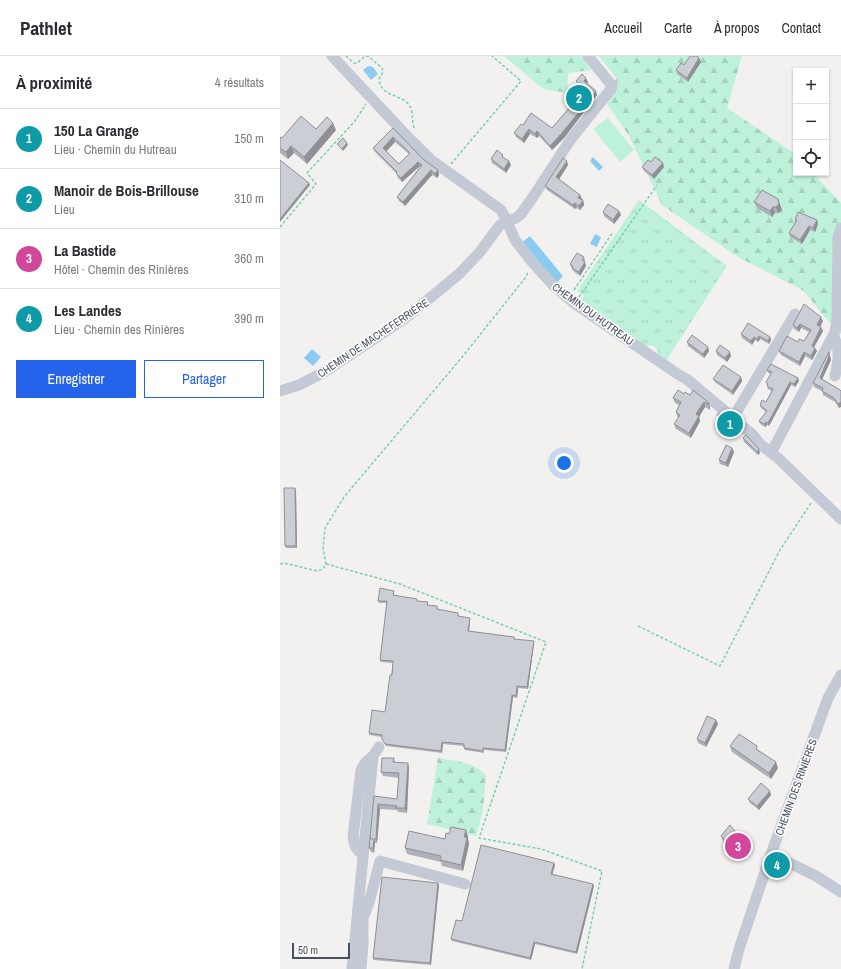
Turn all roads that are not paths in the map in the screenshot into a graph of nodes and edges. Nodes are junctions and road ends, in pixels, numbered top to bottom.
1 (332, 56) edge
2 (588, 56) edge
3 (507, 222) junction
4 (841, 228) edge
5 (795, 314) dead end
6 (833, 336) junction
7 (835, 376) dead end
8 (280, 391) edge
9 (733, 418) junction
10 (771, 453) junction
11 (841, 519) edge
12 (841, 675) edge
13 (379, 747) dead end
14 (771, 854) junction
15 (465, 884) dead end
16 (841, 892) edge
17 (363, 918) junction
18 (356, 932) junction
19 (352, 969) edge
20 (361, 969) edge
21 (734, 969) edge

1 - 3 street, CHEMIN DU HUTREAU
2 - 3 street, CHEMIN DE MACHEFERRIÈRE
3 - 8 street, CHEMIN DE MACHEFERRIÈRE
3 - 9 street, CHEMIN DU HUTREAU
4 - 6 street
5 - 9 street
6 - 7 street
6 - 10 street
9 - 10 street, CHEMIN DU HUTREAU
10 - 11 street, CHEMIN DU HUTREAU
12 - 14 street, CHEMIN DES RINIÈRES
13 - 18 street
14 - 16 street
14 - 21 street, CHEMIN DES RINIÈRES
15 - 17 street
17 - 18 street
17 - 20 street
18 - 19 street

